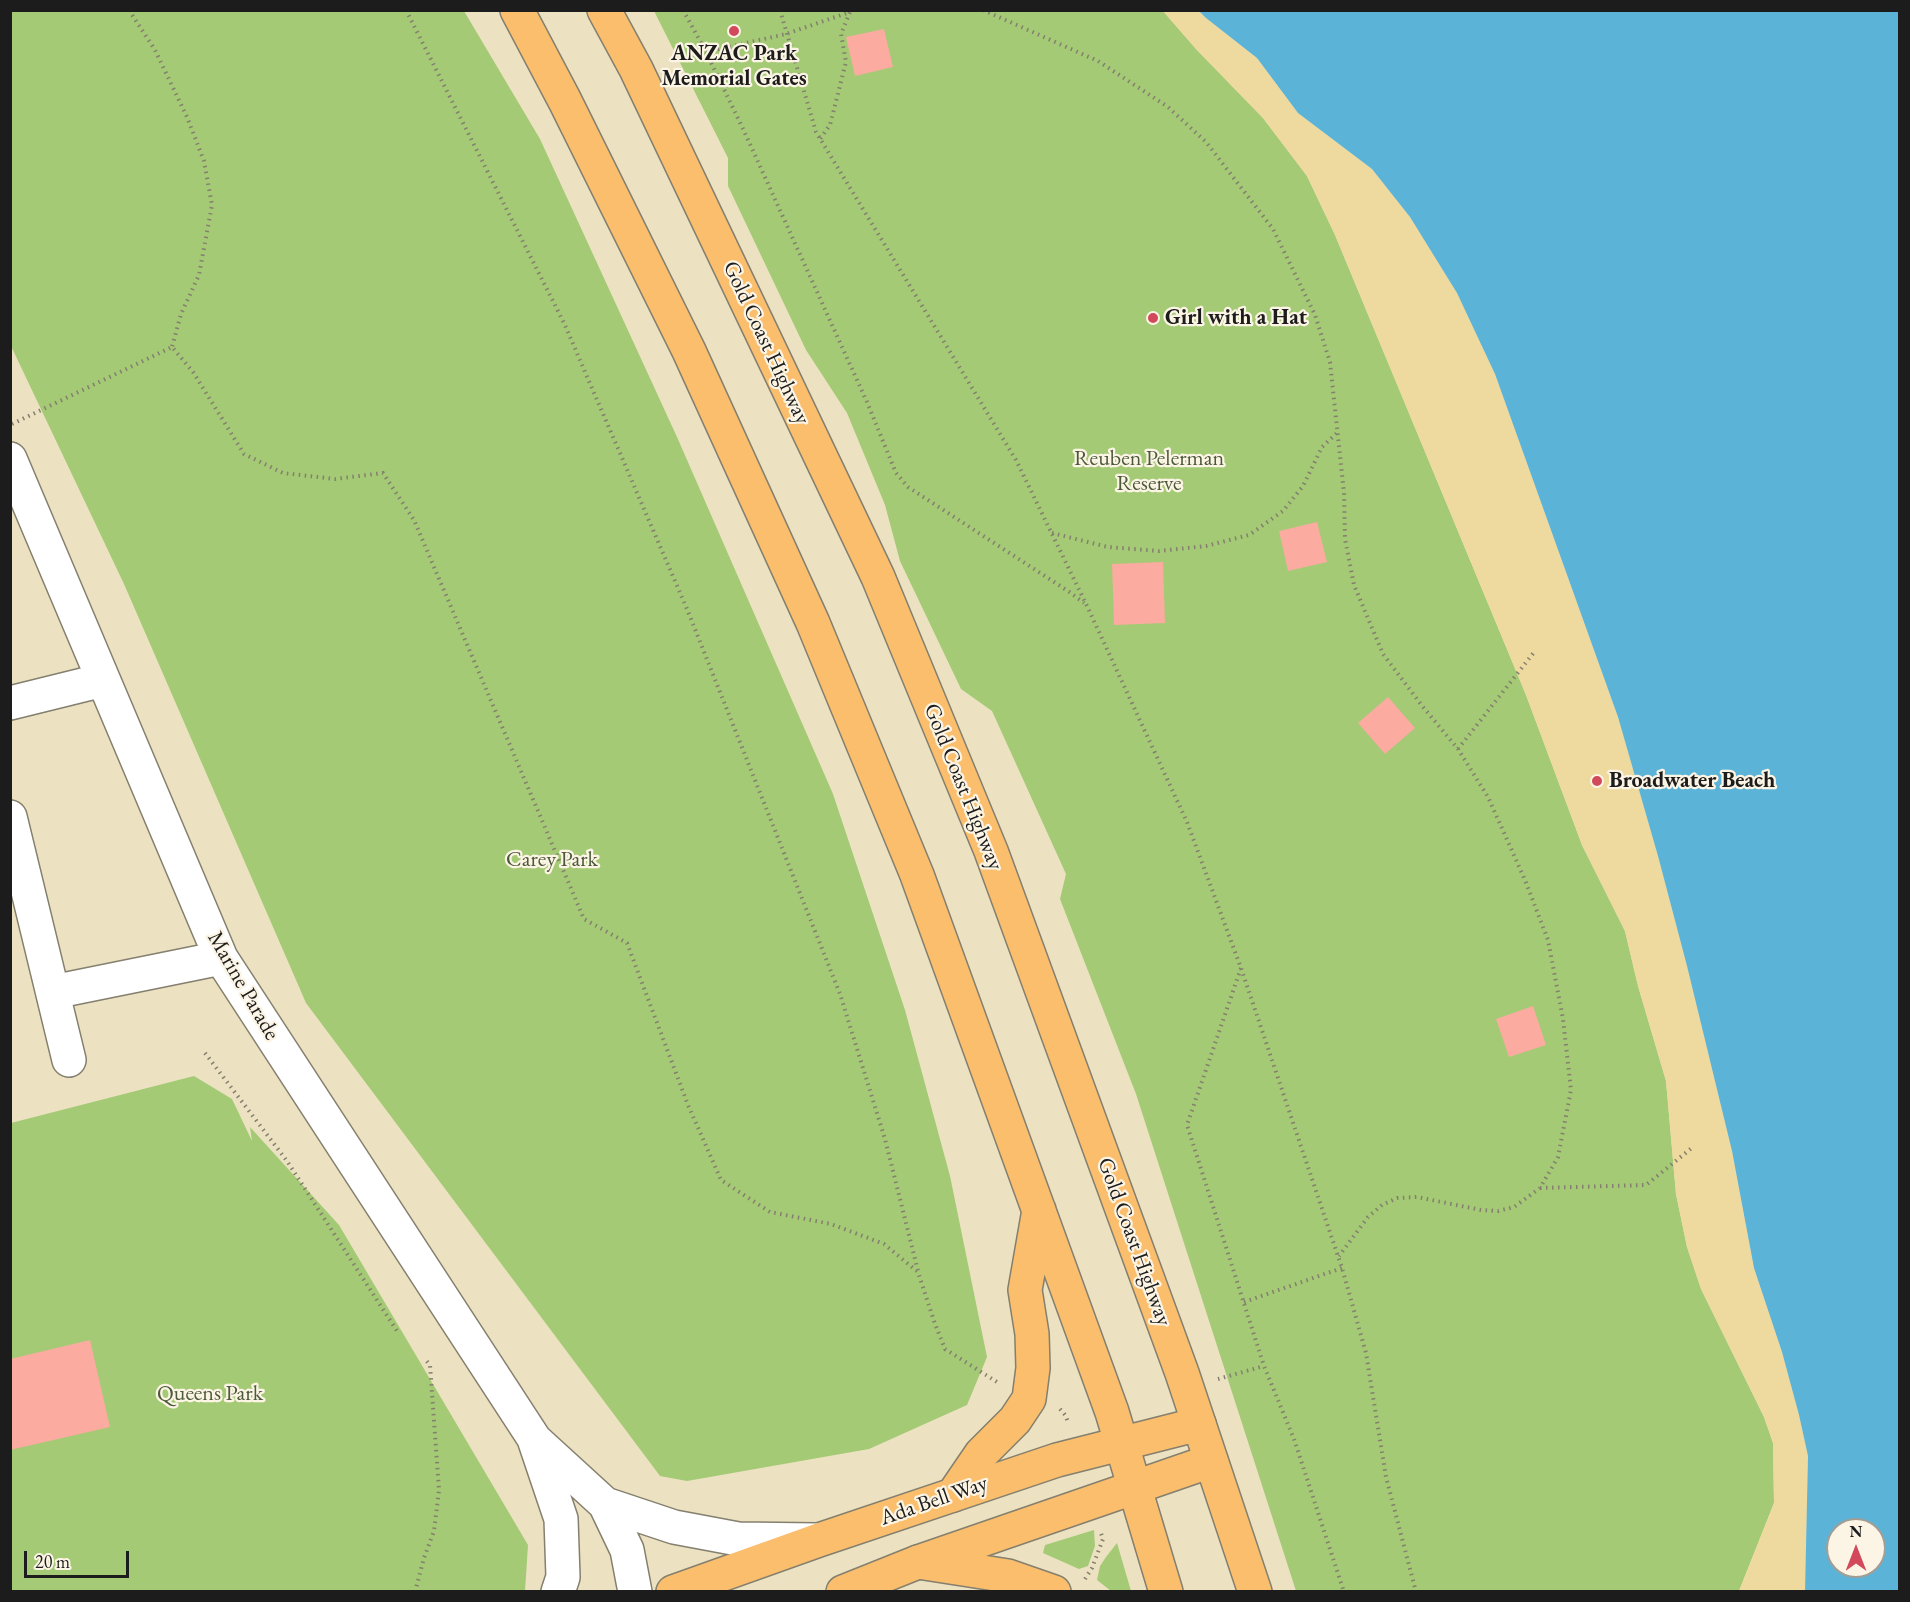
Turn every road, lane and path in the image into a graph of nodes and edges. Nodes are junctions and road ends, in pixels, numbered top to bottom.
1 (129, 10) edge
2 (406, 10) edge
3 (517, 10) edge
4 (604, 10) edge
5 (683, 10) edge
6 (780, 10) edge
7 (982, 10) edge
8 (851, 11) edge
9 (786, 34) junction
10 (706, 52) junction
11 (820, 139) junction
12 (172, 347) junction
13 (10, 424) edge
14 (1338, 431) junction
15 (10, 459) edge
16 (1052, 533) junction
17 (1087, 606) junction
18 (1535, 651) dead end
19 (103, 680) junction
20 (10, 703) edge
21 (1458, 749) junction
22 (10, 817) edge
23 (221, 958) junction
24 (1241, 968) junction
25 (53, 992) junction
26 (206, 1053) dead end
27 (69, 1060) dead end
28 (1693, 1147) dead end
29 (1540, 1188) junction
30 (1039, 1210) junction
31 (1338, 1257) junction
32 (1342, 1268) junction
33 (918, 1272) junction
34 (1244, 1302) junction
35 (397, 1331) dead end
36 (424, 1358) dead end
37 (1029, 1399) junction
38 (1199, 1424) junction
39 (535, 1440) junction
40 (1122, 1443) junction
41 (1078, 1453) junction
42 (1211, 1461) junction
43 (1134, 1488) junction
44 (953, 1495) junction
45 (1092, 1502) junction
46 (605, 1504) junction
47 (819, 1540) junction
48 (918, 1562) junction
49 (1068, 1588) edge
50 (416, 1592) edge
51 (558, 1592) edge
52 (634, 1592) edge
53 (673, 1592) edge
54 (843, 1592) edge
55 (1166, 1592) edge
56 (1255, 1592) edge
57 (1344, 1592) edge
58 (1416, 1592) edge

1 - 12 path
2 - 33 path
3 - 30 main road
4 - 38 main road, Gold Coast Highway
5 - 10 path
6 - 9 path
7 - 14 path
8 - 9 path
8 - 11 path
9 - 10 path
9 - 11 path
10 - 17 path
11 - 16 path
12 - 13 path
12 - 33 path
14 - 16 path
14 - 21 path
15 - 19 street, Marine Parade
16 - 17 path
17 - 24 path
18 - 21 path
19 - 20 street
19 - 23 street, Marine Parade
21 - 29 path
22 - 25 street
23 - 25 street
23 - 39 street, Marine Parade
24 - 31 path
24 - 34 path
25 - 27 street
26 - 35 path
28 - 29 path
29 - 31 path
30 - 37 main road
30 - 40 main road
31 - 32 path
32 - 34 path
32 - 58 path
33 - 37 path
34 - 57 path
36 - 50 path
37 - 41 path
37 - 44 main road
38 - 40 main road, Ada Bell Way
38 - 42 main road, Gold Coast Highway
39 - 46 street, Marine Parade
39 - 51 street, Marine Parade
40 - 41 main road, Ada Bell Way
40 - 43 main road
41 - 44 main road, Ada Bell Way
42 - 43 main road
42 - 56 main road, Gold Coast Highway
43 - 45 main road
43 - 55 main road
44 - 47 main road, Ada Bell Way
45 - 48 main road
45 - 49 path
46 - 47 street
46 - 52 street, Marine Parade
47 - 53 main road, Ada Bell Way
48 - 49 main road
48 - 54 main road

